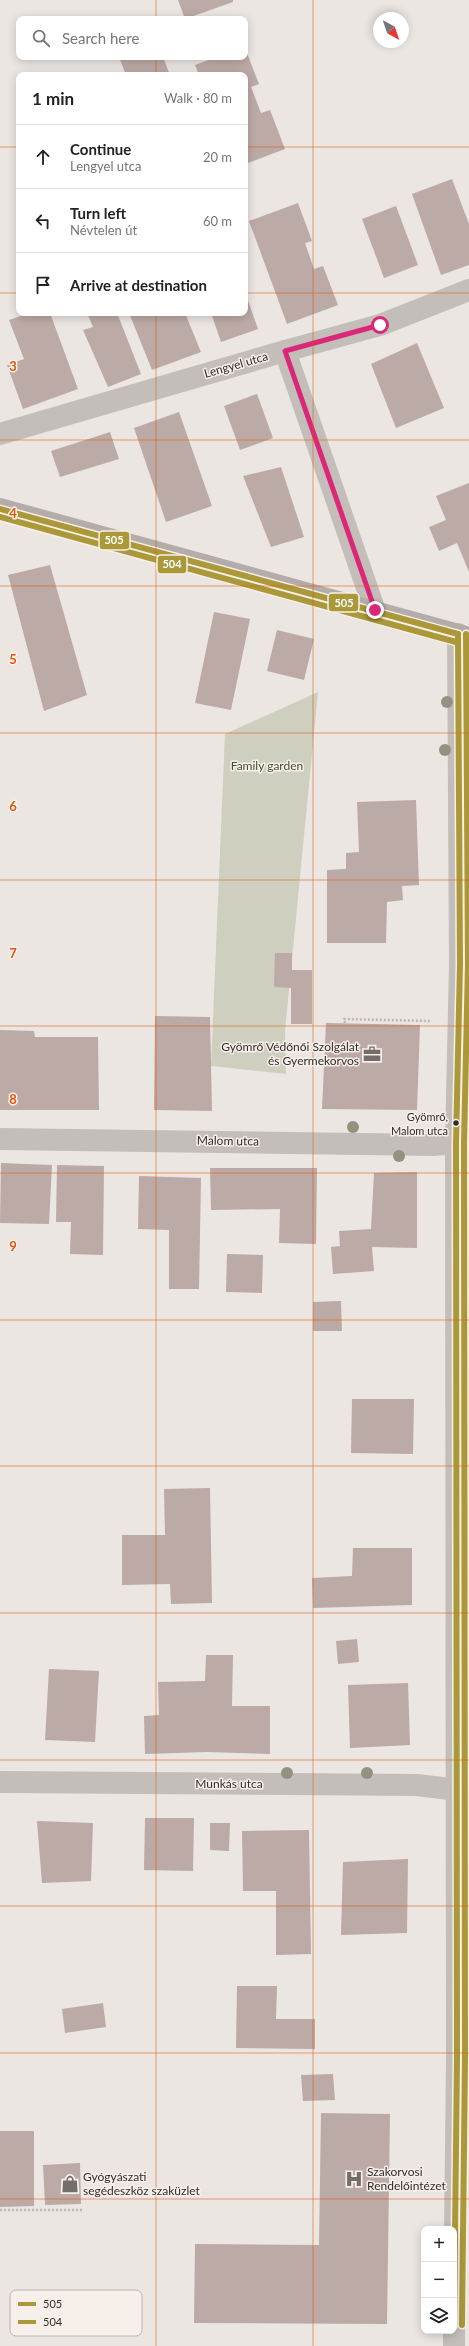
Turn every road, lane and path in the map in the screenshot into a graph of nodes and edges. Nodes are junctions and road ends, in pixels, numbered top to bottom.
1 (469, 290) edge
2 (285, 351) junction
3 (0, 434) edge
4 (0, 509) edge
5 (375, 610) junction
6 (464, 636) edge
7 (438, 1022) dead end
8 (345, 1023) dead end
9 (0, 1139) edge
10 (456, 1143) junction
11 (0, 1782) edge
12 (458, 1790) junction
13 (463, 2058) edge
14 (0, 2210) edge
15 (82, 2210) dead end
16 (455, 2298) edge
17 (454, 2334) edge
18 (454, 2346) edge

1 - 2 street, Lengyel utca
2 - 3 street, Lengyel utca
2 - 5 street
4 - 5 main road
5 - 6 main road
6 - 10 street
7 - 8 path
9 - 10 street, Malom utca
10 - 12 street
11 - 12 street, Munkás utca
12 - 13 street
13 - 16 street
14 - 15 path
17 - 18 street

